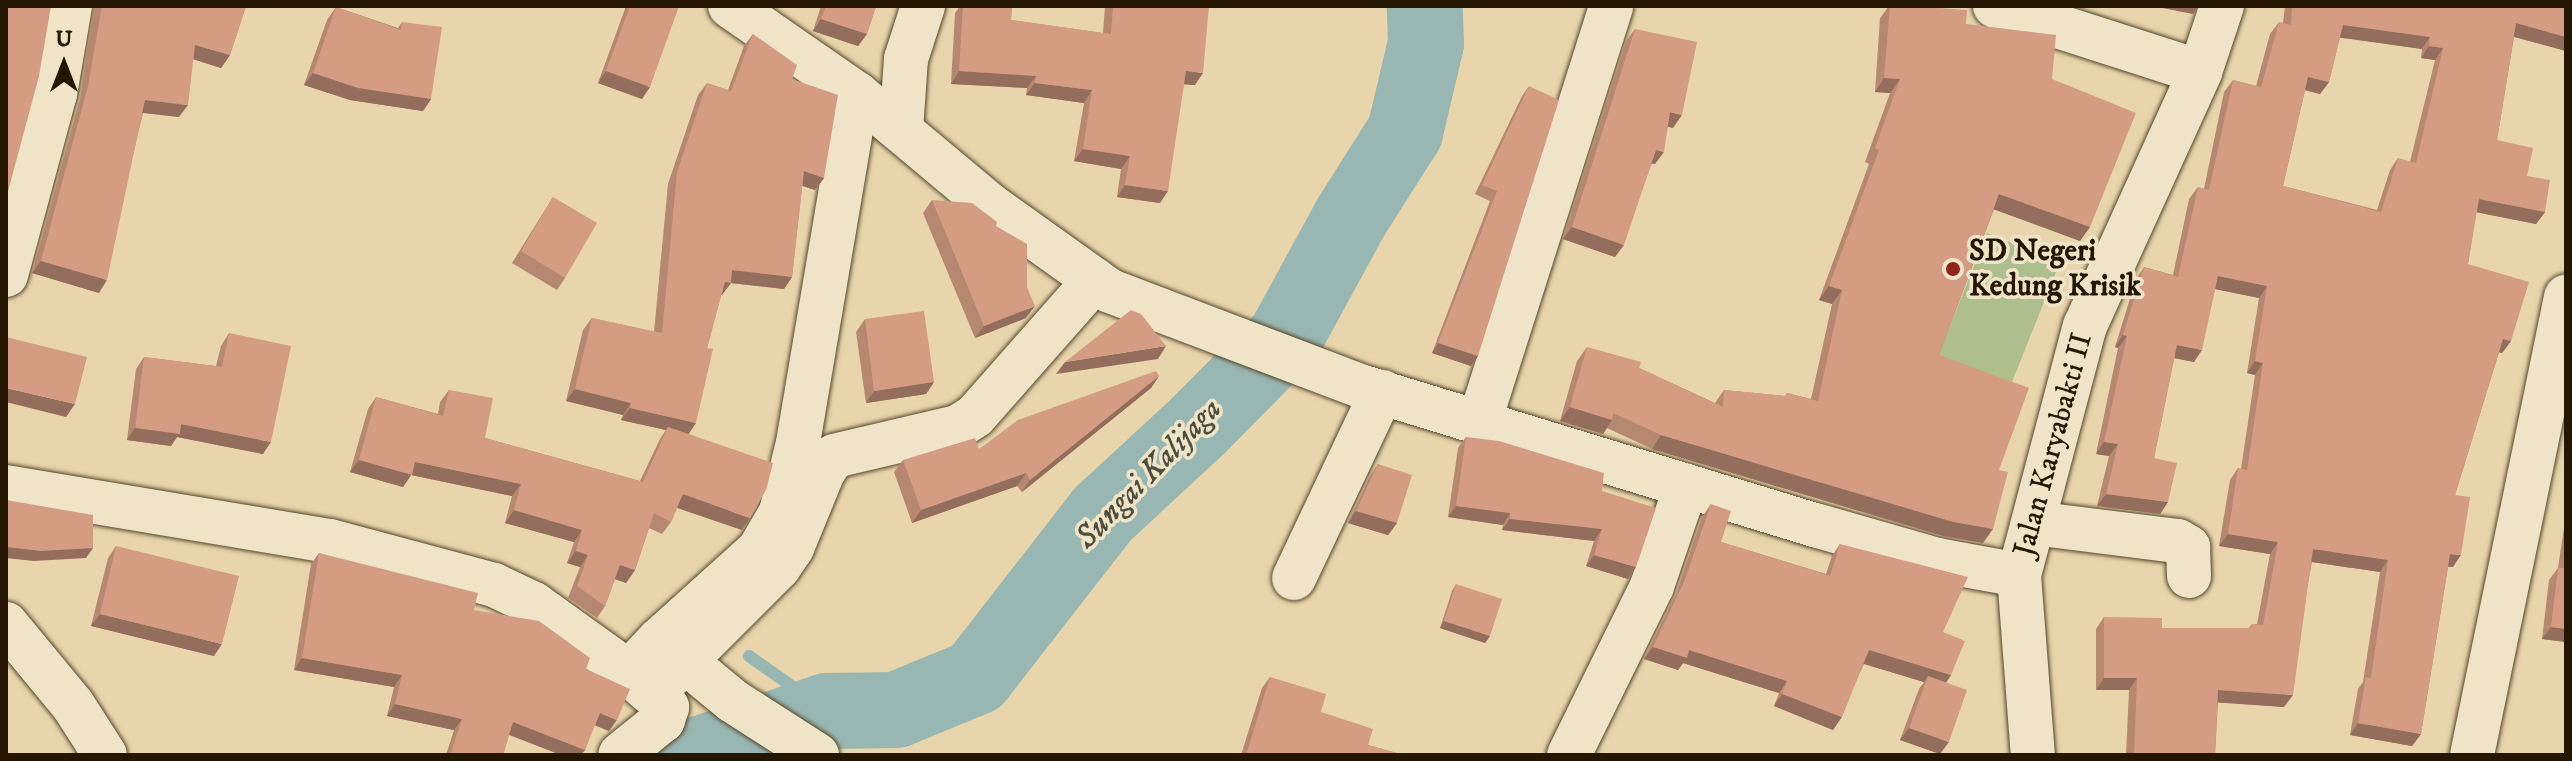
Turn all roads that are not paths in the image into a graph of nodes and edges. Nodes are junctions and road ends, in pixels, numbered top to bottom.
1 (70, 6) edge
2 (730, 6) edge
3 (923, 6) edge
4 (1611, 6) edge
5 (1995, 6) edge
6 (2222, 6) edge
7 (2200, 72) junction
8 (880, 112) junction
9 (6, 275) edge
10 (1110, 288) junction
11 (2566, 297) edge
12 (2559, 367) edge
13 (1372, 389) junction
14 (1480, 420) junction
15 (1686, 486) junction
16 (6, 487) edge
17 (2033, 523) junction
18 (2019, 575) junction
19 (2189, 576) dead end
20 (1294, 578) dead end
21 (6, 624) edge
22 (672, 651) junction
23 (641, 683) junction
24 (105, 755) edge
25 (620, 755) edge
26 (817, 755) edge
27 (1569, 755) edge
28 (2033, 755) edge
29 (2472, 755) edge

1 - 9 street
2 - 8 street
3 - 8 street
4 - 14 street
5 - 7 street
6 - 7 street, Jalan Karyabakti II
7 - 17 street, Jalan Karyabakti II
8 - 10 street
8 - 22 street
10 - 13 street
10 - 22 street
11 - 12 street
12 - 29 street
13 - 14 street
13 - 20 street
14 - 15 street
15 - 18 street
15 - 27 street
16 - 23 street
17 - 18 street, Jalan Karyabakti II
17 - 19 street
18 - 28 street, Jalan Karyabakti II
21 - 24 street
22 - 23 street
22 - 26 street
23 - 25 street

